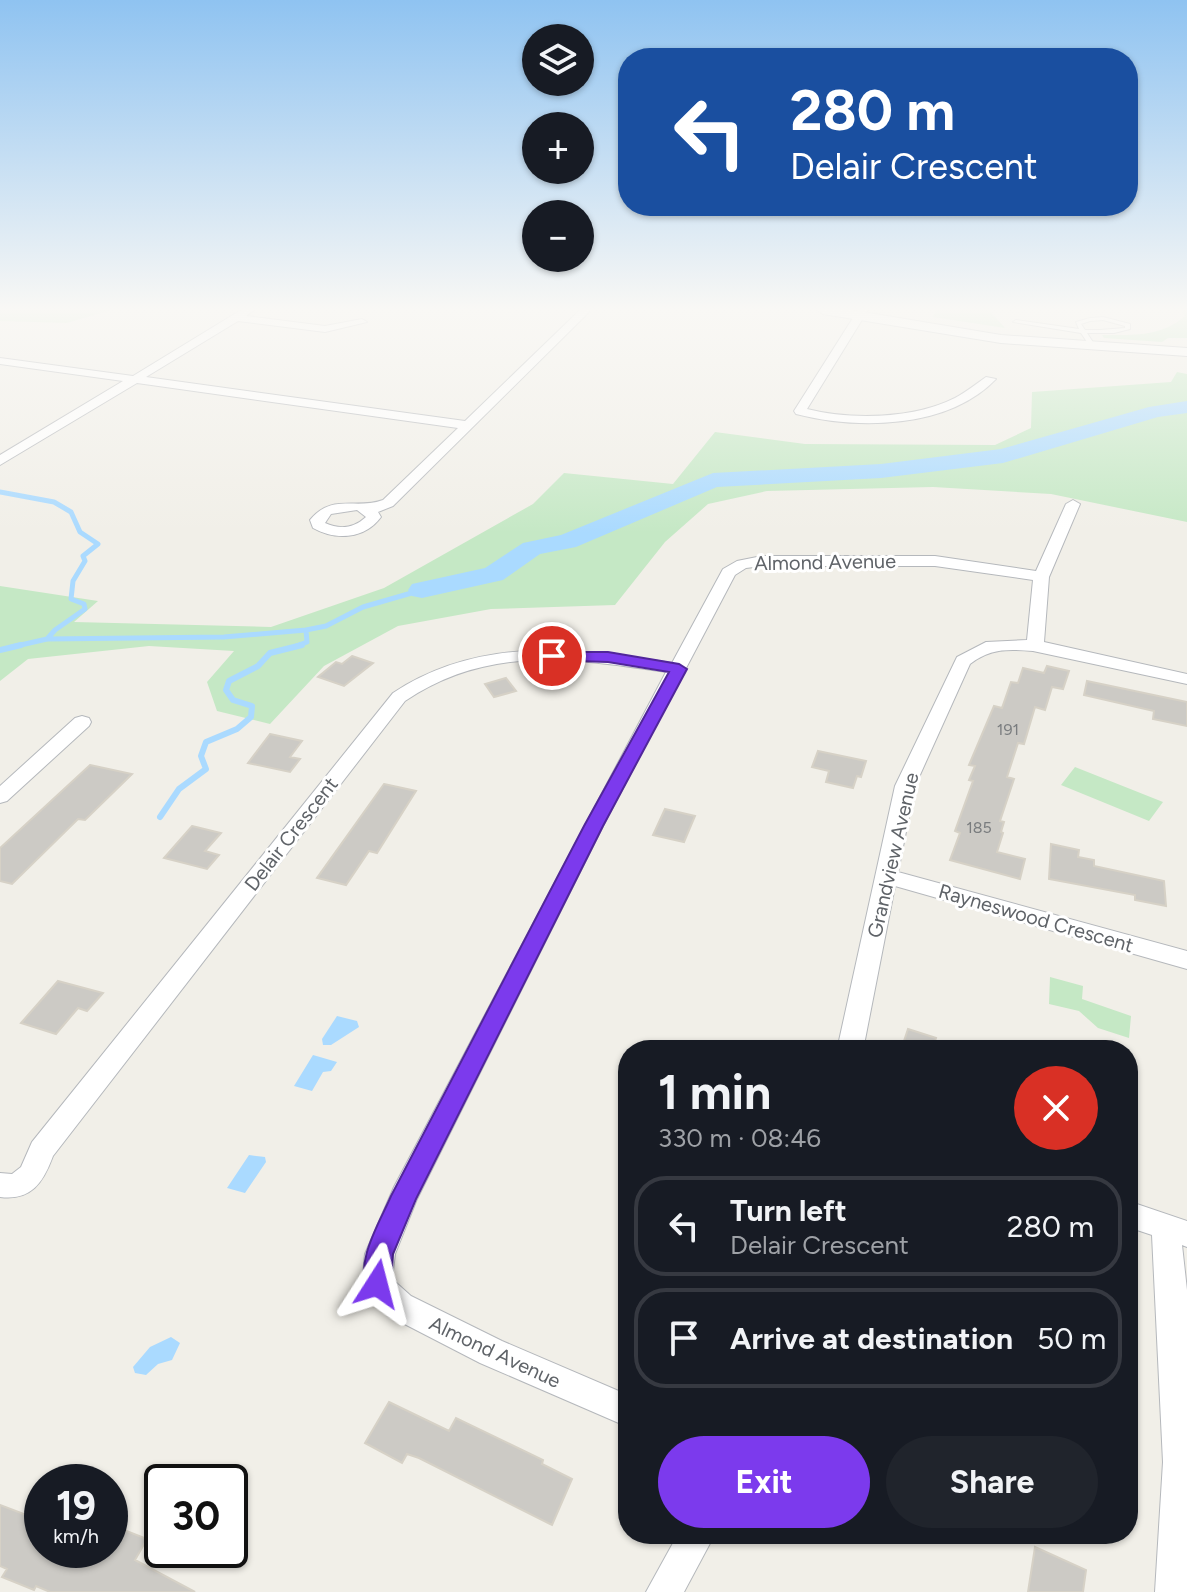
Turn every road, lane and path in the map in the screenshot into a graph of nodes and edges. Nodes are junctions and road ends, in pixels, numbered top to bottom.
1 (127, 384) edge
2 (157, 384) edge
3 (509, 384) edge
4 (817, 384) edge
5 (983, 384) edge
6 (467, 425) junction
7 (0, 440) edge
8 (26, 445) junction
9 (0, 461) edge
10 (1073, 504) dead end
11 (369, 510) dead end
12 (1041, 577) junction
13 (1035, 646) junction
14 (679, 669) junction
15 (1187, 679) edge
16 (82, 722) dead end
17 (0, 797) edge
18 (885, 876) junction
19 (1187, 960) edge
20 (852, 1040) edge
21 (0, 1185) edge
22 (1138, 1218) edge
23 (1176, 1231) edge
24 (618, 1407) edge
25 (692, 1544) edge
26 (664, 1592) edge
27 (1173, 1592) edge

1 - 8 street
2 - 6 street
3 - 6 street
4 - 5 street
6 - 11 street
7 - 8 street
8 - 9 street
10 - 12 street
12 - 13 street
12 - 14 street, Almond Avenue
13 - 15 street, Grandview Avenue
13 - 18 street, Grandview Avenue
14 - 21 street, Delair Crescent
14 - 24 street, Almond Avenue
16 - 17 street
18 - 19 street, Rayneswood Crescent
18 - 20 street, Grandview Avenue
22 - 23 street
23 - 27 street
25 - 26 street

